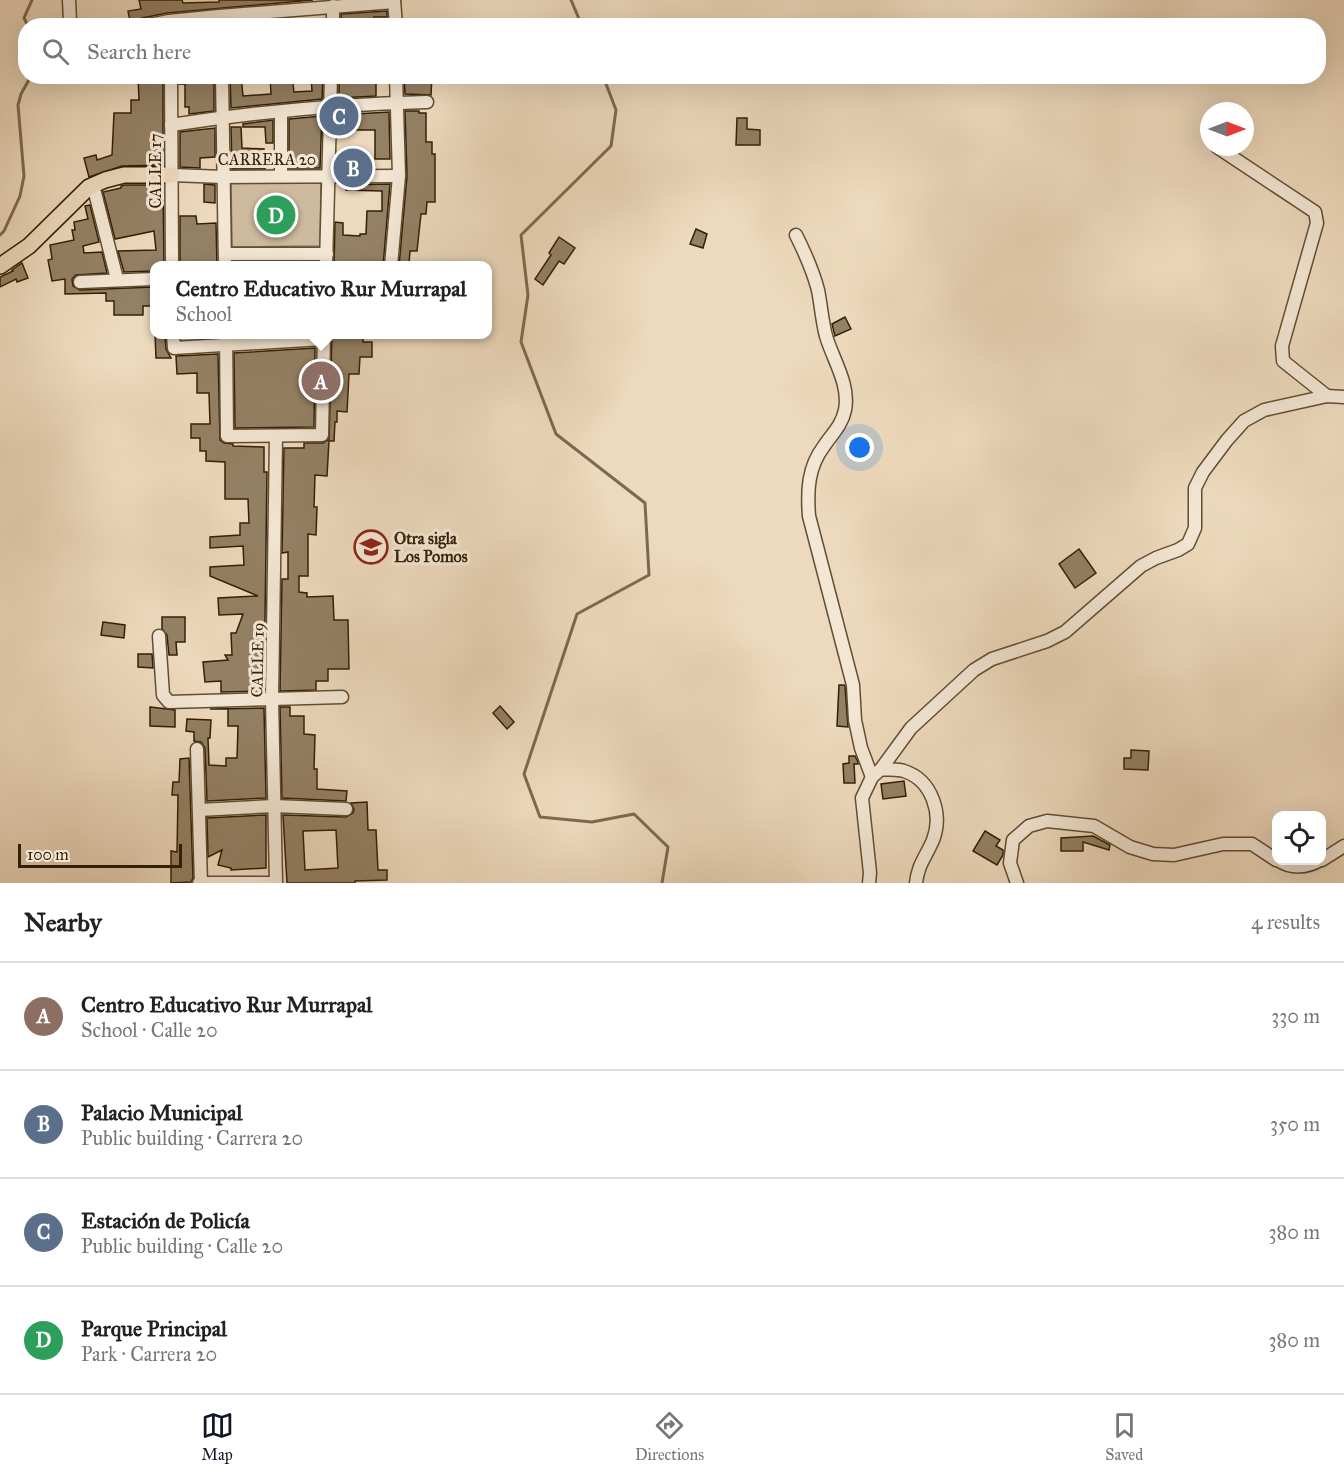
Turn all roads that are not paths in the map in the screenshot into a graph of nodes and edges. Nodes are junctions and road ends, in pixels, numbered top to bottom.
1 (69, 0) edge
2 (394, 1) edge
3 (333, 6) junction
4 (70, 18) edge
5 (242, 18) edge
6 (333, 18) edge
7 (395, 18) edge
8 (171, 84) edge
9 (222, 84) edge
10 (331, 84) edge
11 (396, 84) edge
12 (427, 102) dead end
13 (396, 103) junction
14 (330, 108) junction
15 (281, 112) junction
16 (222, 117) junction
17 (171, 125) junction
18 (1231, 156) edge
19 (172, 175) junction
20 (329, 175) junction
21 (399, 176) junction
22 (224, 177) junction
23 (281, 177) junction
24 (93, 185) junction
25 (796, 235) dead end
26 (225, 260) edge
27 (326, 260) edge
28 (171, 261) edge
29 (391, 261) edge
30 (0, 266) edge
31 (117, 279) junction
32 (150, 279) edge
33 (80, 282) dead end
34 (173, 339) edge
35 (226, 339) edge
36 (324, 339) edge
37 (1327, 396) junction
38 (1344, 397) edge
39 (276, 437) junction
40 (159, 636) dead end
41 (342, 697) dead end
42 (272, 699) junction
43 (197, 749) dead end
44 (877, 773) junction
45 (274, 806) junction
46 (346, 809) dead end
47 (199, 810) junction
48 (1344, 846) edge
49 (1272, 857) edge
50 (1326, 857) edge
51 (1285, 865) edge
52 (1313, 865) edge
53 (200, 883) edge
54 (270, 883) edge
55 (276, 883) edge
56 (869, 883) edge
57 (916, 883) edge
58 (1017, 883) edge

1 - 4 street
2 - 3 street
2 - 7 street
3 - 5 street
3 - 6 street
8 - 17 street, CALLE 17
9 - 16 street
10 - 14 street
11 - 13 street
12 - 13 street
13 - 14 street
13 - 21 street
14 - 15 street
14 - 20 street
15 - 16 street
15 - 23 street
16 - 17 street
16 - 22 street
17 - 19 street, CALLE 17
18 - 37 street
19 - 22 street, CARRERA 20
19 - 24 main road
19 - 28 street, CALLE 17
20 - 21 street, CARRERA 20
20 - 23 street, CARRERA 20
20 - 27 street
21 - 29 street
22 - 23 street, CARRERA 20
22 - 26 street
24 - 30 main road
24 - 31 street
25 - 44 street
26 - 27 street
31 - 32 street
31 - 33 street
34 - 35 street
35 - 39 street
36 - 39 street
37 - 38 street
37 - 44 street
39 - 42 street, CALLE 19
40 - 42 street
41 - 42 street
42 - 45 street, CALLE 19
43 - 47 street
44 - 56 street
44 - 57 street
45 - 46 street
45 - 47 street
45 - 55 street, CALLE 19
47 - 53 street
48 - 50 street
49 - 58 street
51 - 52 street
53 - 54 street

